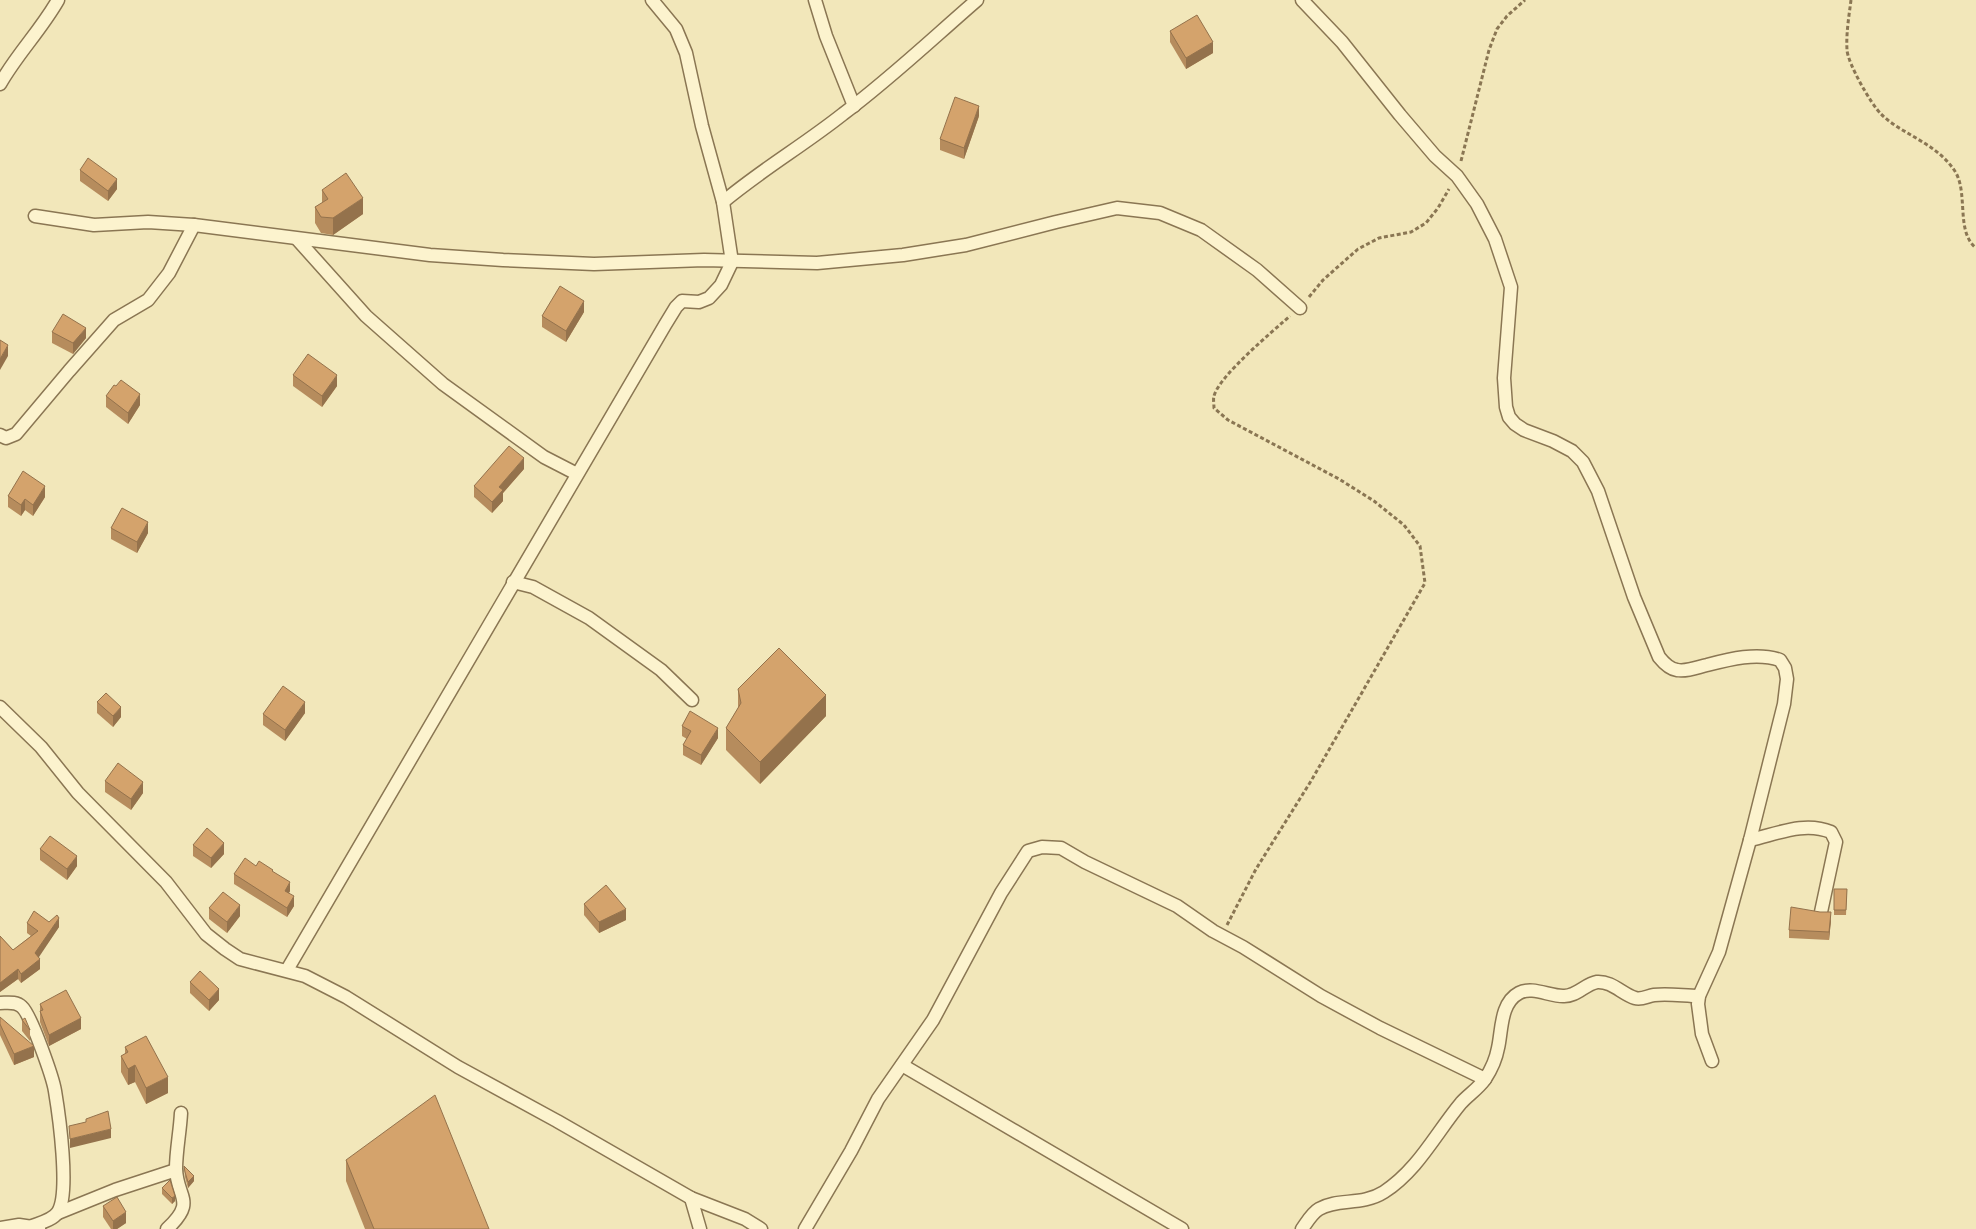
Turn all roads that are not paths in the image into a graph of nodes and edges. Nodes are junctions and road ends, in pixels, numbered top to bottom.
1 (58, 0) edge
2 (652, 0) edge
3 (816, 0) edge
4 (977, 0) edge
5 (1302, 0) edge
6 (0, 84) edge
7 (854, 106) junction
8 (723, 202) junction
9 (35, 216) dead end
10 (194, 225) junction
11 (297, 239) junction
12 (732, 262) junction
13 (1300, 308) road end
14 (0, 435) edge
15 (577, 474) junction
16 (513, 582) junction
17 (692, 700) dead end
18 (0, 707) edge
19 (1750, 840) junction
20 (1821, 912) edge
21 (286, 970) junction
22 (1699, 996) junction
23 (0, 1003) edge
24 (1712, 1061) dead end
25 (902, 1065) junction
26 (1485, 1079) junction
27 (181, 1114) dead end
28 (176, 1170) junction
29 (691, 1198) junction
30 (58, 1213) junction
31 (0, 1228) edge
32 (37, 1228) edge
33 (167, 1229) edge
34 (700, 1229) edge
35 (761, 1229) edge
36 (805, 1229) edge
37 (1182, 1229) edge
38 (1302, 1229) edge

1 - 6 street
2 - 8 street
3 - 7 street
4 - 7 street
5 - 19 street
7 - 8 street
8 - 12 street
9 - 10 street
10 - 11 street
10 - 14 street
11 - 12 street
11 - 15 street
12 - 13 street
12 - 15 street
15 - 16 street
16 - 17 street
16 - 21 street
18 - 21 street
19 - 20 street
19 - 22 street
21 - 29 street
22 - 24 street
22 - 26 street
23 - 30 street
25 - 26 street
25 - 36 street
25 - 37 street
26 - 38 street
27 - 28 street
28 - 30 street
28 - 33 street
29 - 34 street
29 - 35 street
30 - 32 street
31 - 32 street

